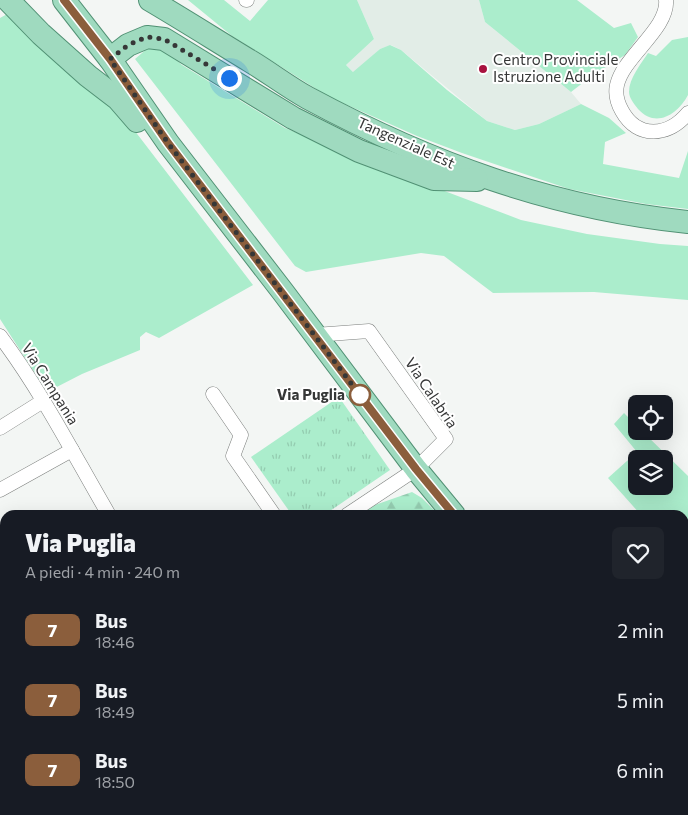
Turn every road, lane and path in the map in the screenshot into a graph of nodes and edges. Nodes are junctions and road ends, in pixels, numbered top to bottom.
1 (8, 0) edge
2 (64, 0) edge
3 (150, 0) edge
4 (167, 0) edge
5 (666, 0) edge
6 (214, 38) junction
7 (110, 59) junction
8 (688, 113) edge
9 (168, 143) junction
10 (493, 180) junction
11 (688, 222) edge
12 (315, 335) junction
13 (0, 336) edge
14 (213, 394) dead end
15 (44, 400) junction
16 (0, 428) edge
17 (72, 450) junction
18 (416, 469) junction
19 (0, 490) edge
20 (106, 510) edge
21 (271, 510) edge
22 (354, 510) edge
23 (450, 510) edge

1 - 9 main road
2 - 7 main road
3 - 6 main road, Tangenziale Est
4 - 6 main road
5 - 8 street
6 - 10 main road, Tangenziale Est
7 - 9 main road
7 - 10 main road
9 - 12 main road
10 - 11 main road, Tangenziale Est
12 - 18 main road
12 - 18 street, Via Calabria
13 - 15 street, Via Campania
14 - 21 street
15 - 16 street
15 - 17 street, Via Campania
17 - 19 street
17 - 20 street, Via Campania
18 - 22 street, Via Calabria
18 - 23 main road

